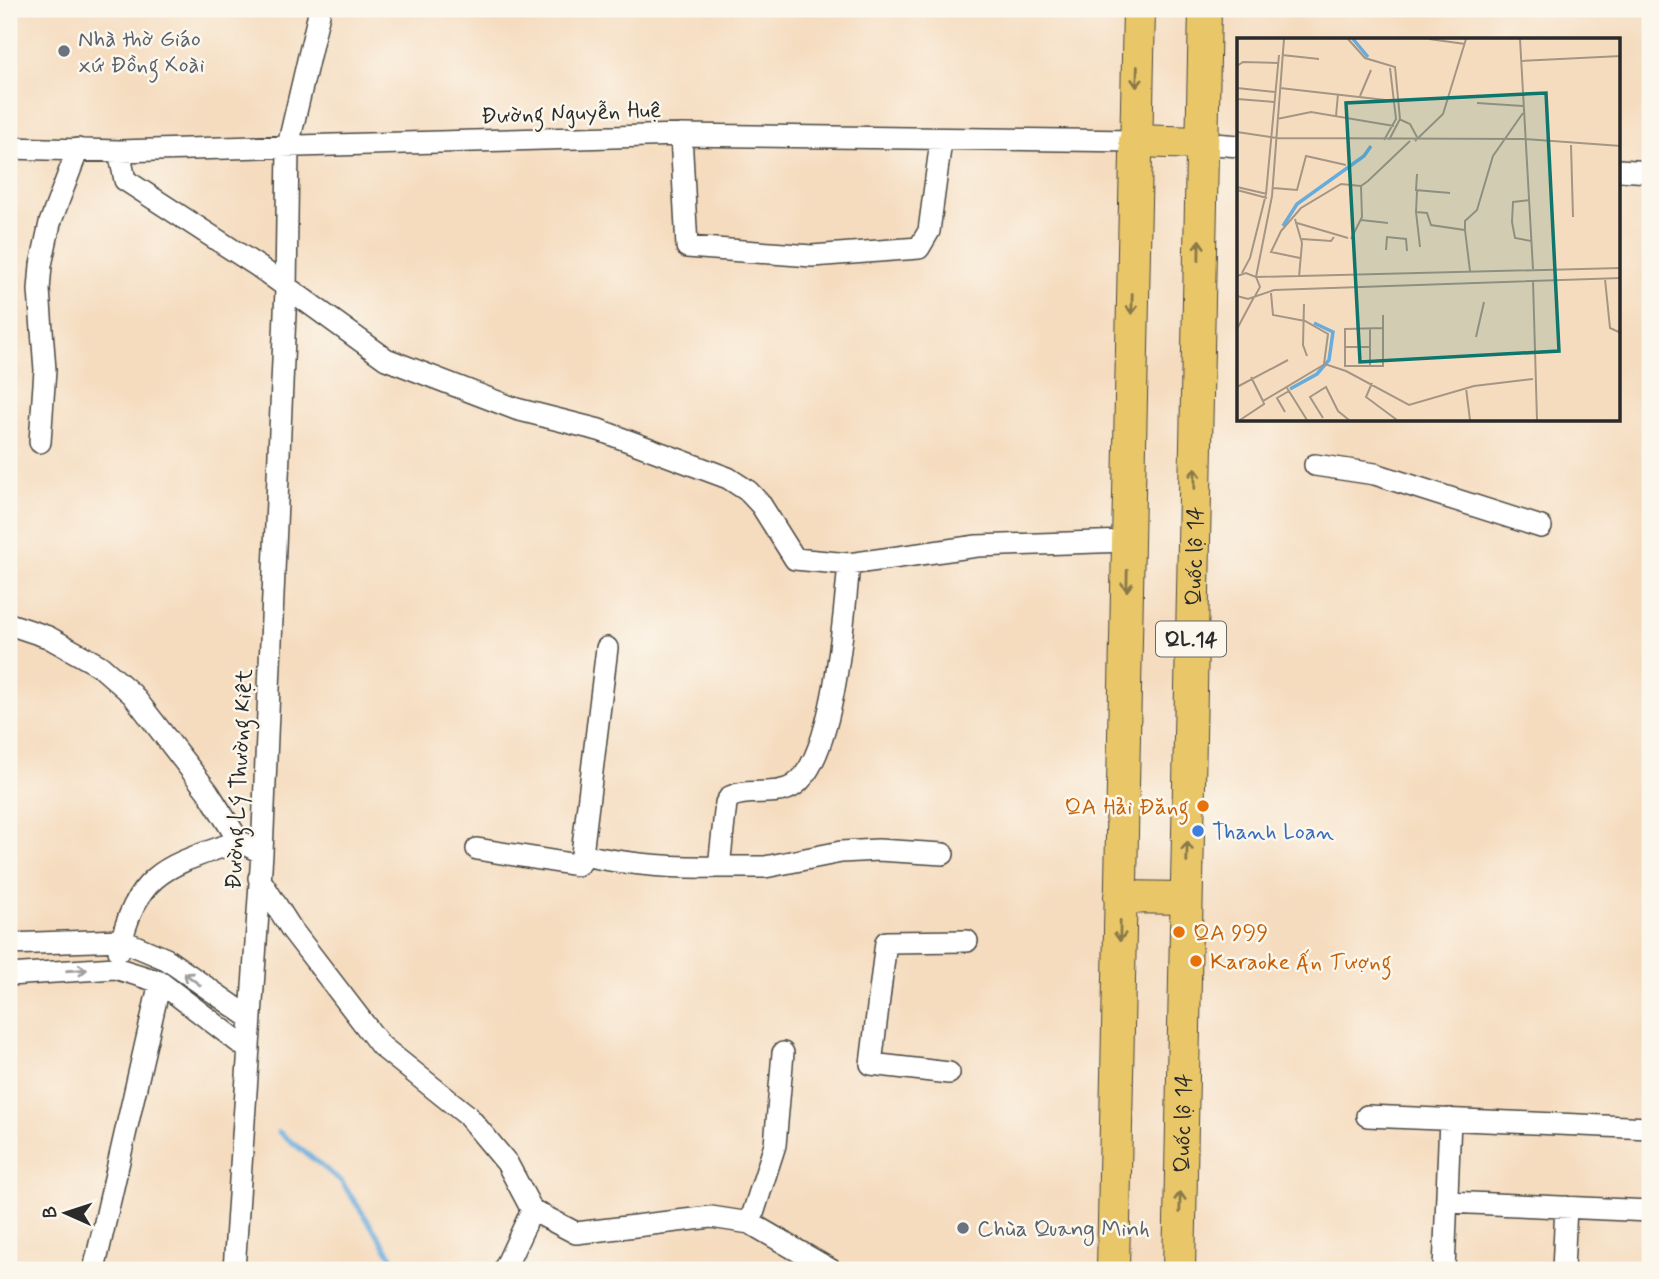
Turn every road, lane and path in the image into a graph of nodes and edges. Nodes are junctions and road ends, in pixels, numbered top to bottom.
1 (320, 9) edge
2 (1139, 9) edge
3 (1205, 9) edge
4 (681, 135) junction
5 (941, 141) junction
6 (1135, 141) junction
7 (1201, 143) junction
8 (288, 146) junction
9 (1237, 146) edge
10 (9, 148) edge
11 (78, 149) junction
12 (119, 151) junction
13 (1620, 170) edge
14 (1650, 172) edge
15 (286, 290) junction
16 (40, 442) dead end
17 (1315, 465) dead end
18 (1541, 527) dead end
19 (1127, 541) junction
20 (849, 564) junction
21 (9, 624) edge
22 (607, 648) dead end
23 (239, 841) junction
24 (477, 849) dead end
25 (262, 853) junction
26 (943, 854) dead end
27 (584, 855) junction
28 (719, 867) junction
29 (259, 878) junction
30 (1121, 897) junction
31 (1186, 898) junction
32 (121, 940) junction
33 (967, 941) dead end
34 (9, 944) edge
35 (115, 968) junction
36 (9, 975) edge
37 (160, 982) junction
38 (249, 1017) junction
39 (249, 1050) junction
40 (783, 1053) dead end
41 (949, 1073) dead end
42 (1367, 1116) dead end
43 (1450, 1119) junction
44 (1650, 1128) edge
45 (1447, 1202) junction
46 (1566, 1207) junction
47 (531, 1210) junction
48 (1650, 1211) edge
49 (750, 1223) junction
50 (94, 1270) edge
51 (233, 1270) edge
52 (504, 1270) edge
53 (831, 1270) edge
54 (1113, 1270) edge
55 (1179, 1270) edge
56 (1444, 1270) edge
57 (1563, 1270) edge

1 - 8 street, Đường Lý Thường Kiệt
2 -> 6 highway, QL.14
3 - 7 highway, Quốc lộ 14 / QL.14
4 - 5 street, Đường Nguyễn Huệ
4 - 5 street
4 - 8 street, Đường Nguyễn Huệ
5 - 6 street, Đường Nguyễn Huệ
6 - 7 highway
6 -> 19 highway, QL.14
7 - 9 street
31 -> 7 highway, Quốc lộ 14 / QL.14
8 - 12 street, Đường Nguyễn Huệ
8 - 15 street, Đường Lý Thường Kiệt
10 - 11 street, Đường Nguyễn Huệ
11 - 12 street, Đường Nguyễn Huệ
11 - 16 street
12 - 15 street
13 - 14 street
15 - 20 street
15 - 25 street, Đường Lý Thường Kiệt
17 - 18 street
19 - 20 street
19 -> 30 highway, QL.14
20 - 28 street
21 - 23 street
22 - 27 street
23 - 25 street
23 - 32 street
24 - 27 street
25 - 29 street, Đường Lý Thường Kiệt
26 - 28 street
27 - 28 street
29 - 38 street, Đường Lý Thường Kiệt
29 - 47 street
30 - 31 highway
30 -> 54 highway, QL.14
55 -> 31 highway, Quốc lộ 14 / QL.14
32 - 34 street
32 - 35 street
38 -> 32 street
33 - 41 street
36 -> 35 street
35 - 37 street
37 - 39 street
37 - 50 street
38 - 39 street, Đường Lý Thường Kiệt
39 - 51 street, Đường Lý Thường Kiệt
40 - 49 street
42 - 43 street
43 - 44 street
43 - 45 street
45 - 46 street
45 - 56 street
46 - 48 street
46 - 57 street
47 - 49 street
47 - 52 street
49 - 53 street

